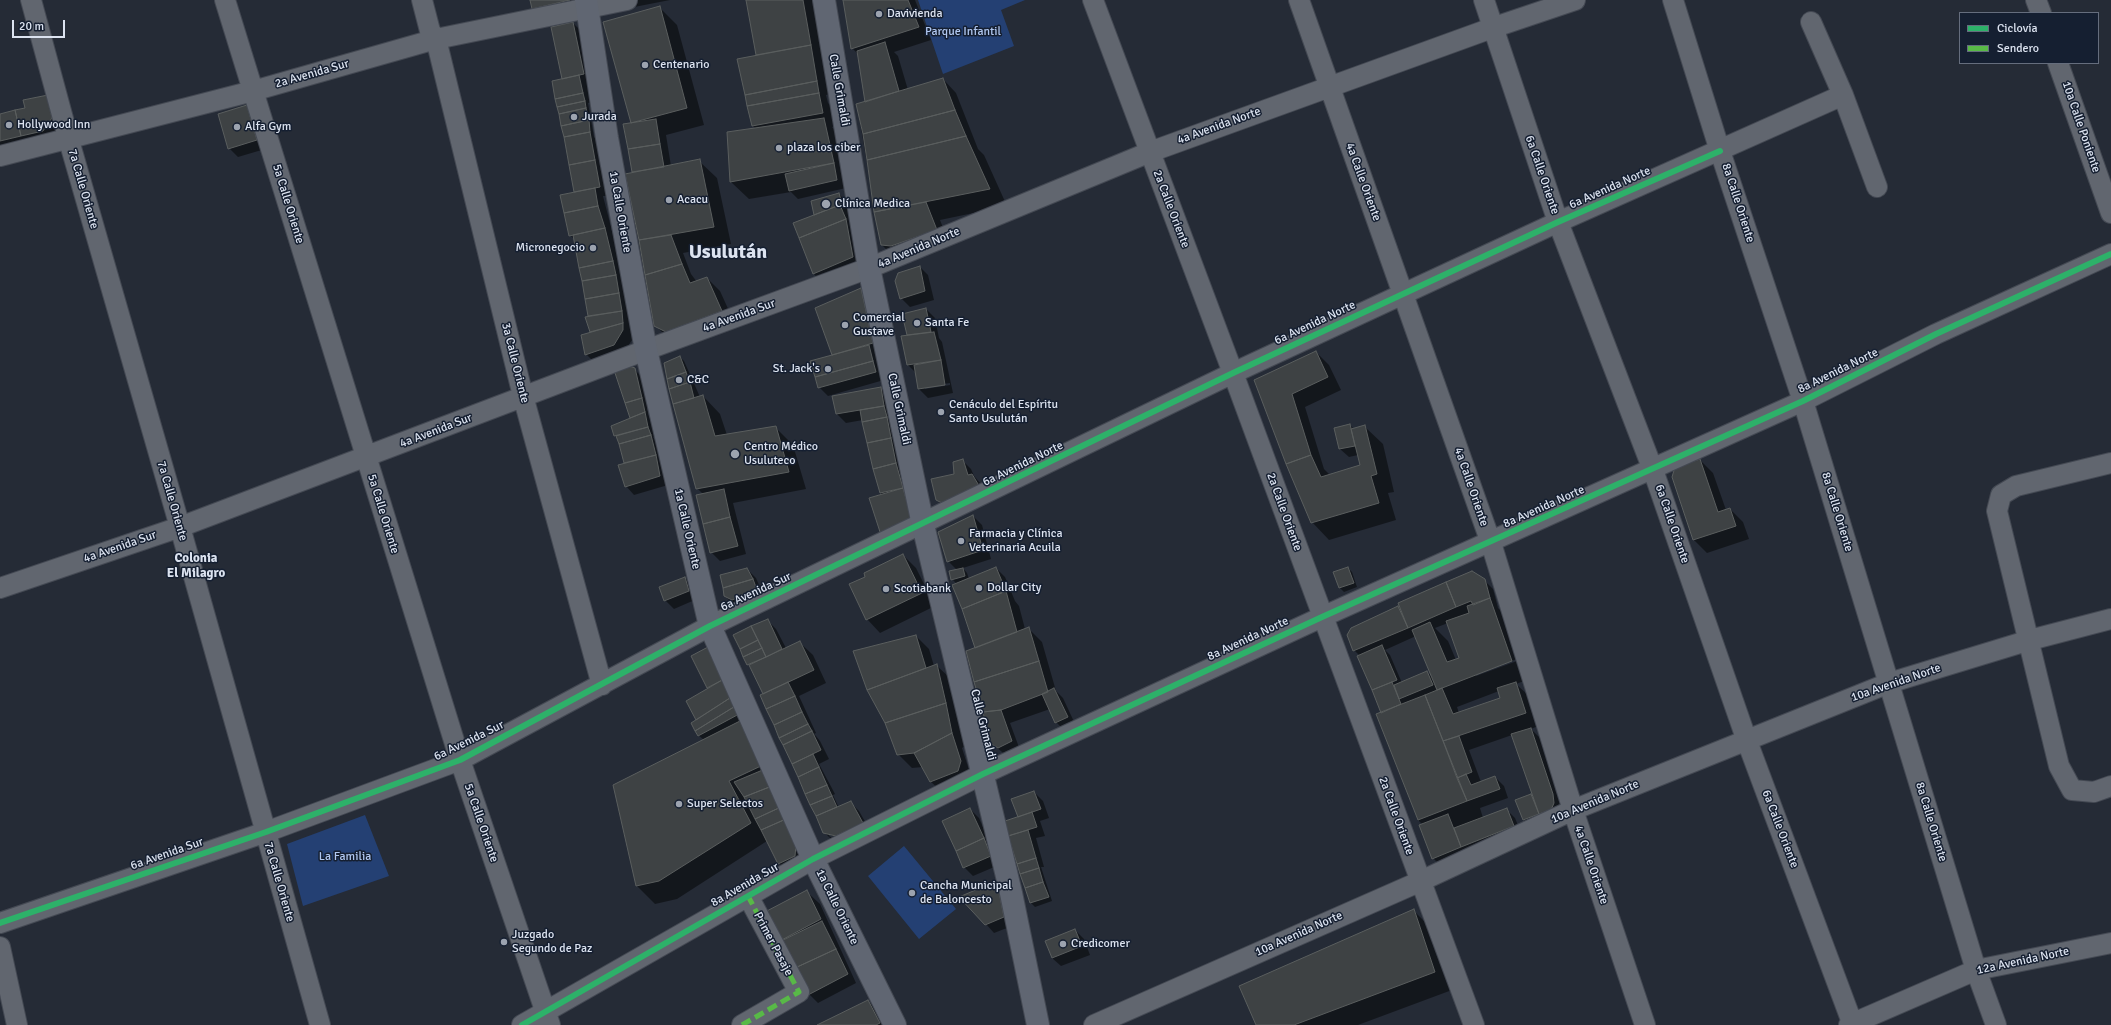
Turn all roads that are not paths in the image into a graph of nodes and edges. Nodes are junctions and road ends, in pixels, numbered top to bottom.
1 (31, 0) edge
2 (225, 0) edge
3 (422, 0) edge
4 (435, 0) edge
5 (627, 0) edge
6 (824, 0) edge
7 (1093, 0) edge
8 (1299, 0) edge
9 (1484, 0) edge
10 (1576, 0) edge
11 (1673, 0) edge
12 (2036, 0) edge
13 (586, 4) edge
14 (2041, 12) edge
15 (1811, 22) dead end
16 (1492, 28) junction
17 (436, 39) junction
18 (2058, 64) edge
19 (1330, 86) junction
20 (253, 91) junction
21 (1843, 95) junction
22 (68, 137) junction
23 (1720, 151) junction
24 (1150, 152) junction
25 (0, 156) edge
26 (1877, 187) dead end
27 (2111, 213) edge
28 (1558, 222) junction
29 (2111, 254) edge
30 (869, 268) junction
31 (1403, 294) junction
32 (646, 350) junction
33 (1233, 373) junction
34 (523, 396) junction
35 (1803, 401) junction
36 (366, 458) junction
37 (2111, 463) edge
38 (1653, 470) junction
39 (923, 524) junction
40 (180, 527) junction
41 (1491, 543) junction
42 (0, 588) edge
43 (1322, 617) junction
44 (2111, 619) edge
45 (710, 626) junction
46 (2030, 640) junction
47 (1888, 683) junction
48 (602, 685) junction
49 (1747, 741) junction
50 (460, 760) junction
51 (984, 774) junction
52 (2111, 786) edge
53 (1573, 810) junction
54 (266, 832) junction
55 (813, 859) junction
56 (1421, 881) junction
57 (748, 896) junction
58 (0, 923) edge
59 (2111, 943) edge
60 (0, 947) edge
61 (1976, 970) junction
62 (548, 1018) edge
63 (1852, 1024) edge
64 (18, 1025) edge
65 (320, 1025) edge
66 (522, 1025) edge
67 (742, 1025) edge
68 (895, 1025) edge
69 (1038, 1025) edge
70 (1094, 1025) edge
71 (1474, 1025) edge
72 (1645, 1025) edge
73 (1996, 1025) edge

1 - 22 street, 7a Calle Oriente
2 - 20 street, 5a Calle Oriente
3 - 17 street, 3a Calle Oriente
4 - 17 street, 3a Calle Oriente
5 - 13 street, 2a Avenida Sur
6 - 30 main road, Calle Grimaldi
7 - 24 street, 2a Calle Oriente
8 - 19 street, 4a Calle Oriente
9 - 16 street, 6a Calle Oriente
10 - 16 street, 4a Avenida Norte
11 - 23 street, 8a Calle Oriente
12 - 14 street
13 - 17 street, 2a Avenida Sur
13 - 32 main road, 1a Calle Oriente
15 - 21 street
16 - 19 street, 4a Avenida Norte
16 - 28 street, 6a Calle Oriente
17 - 20 street, 2a Avenida Sur
17 - 34 street, 3a Calle Oriente
18 - 27 street, 10a Calle Poniente
19 - 24 street, 4a Avenida Norte
19 - 31 street, 4a Calle Oriente
20 - 22 street, 2a Avenida Sur
20 - 36 street, 5a Calle Oriente
21 - 23 street, 6a Avenida Norte
21 - 26 street
22 - 25 street, 2a Avenida Sur
22 - 40 street, 7a Calle Oriente
23 - 28 street, 6a Avenida Norte
23 - 35 street, 8a Calle Oriente
24 - 30 street, 4a Avenida Norte
24 - 33 street, 2a Calle Oriente
28 - 31 street, 6a Avenida Norte
28 - 38 street, 6a Calle Oriente
29 - 35 street, 8a Avenida Norte
30 - 32 street, 4a Avenida Sur
30 - 39 main road, Calle Grimaldi
31 - 33 street, 6a Avenida Norte
31 - 41 street, 4a Calle Oriente
32 - 34 street, 4a Avenida Sur
32 - 45 main road, 1a Calle Oriente
33 - 39 street, 6a Avenida Norte
33 - 43 street, 2a Calle Oriente
34 - 36 street, 4a Avenida Sur
34 - 48 street, 3a Calle Oriente
35 - 38 street, 8a Avenida Norte
35 - 47 street, 8a Calle Oriente
36 - 40 street, 4a Avenida Sur
36 - 50 street, 5a Calle Oriente
37 - 46 street
38 - 41 street, 8a Avenida Norte
38 - 49 street, 6a Calle Oriente
39 - 45 street, 6a Avenida Sur
39 - 51 main road, Calle Grimaldi
40 - 42 street, 4a Avenida Sur
40 - 54 street, 7a Calle Oriente
41 - 43 street, 8a Avenida Norte
41 - 53 street, 4a Calle Oriente
43 - 51 street, 8a Avenida Norte
43 - 56 street, 2a Calle Oriente
44 - 46 street, 10a Avenida Norte
45 - 48 street, 6a Avenida Sur
45 - 55 main road, 1a Calle Oriente
46 - 47 street, 10a Avenida Norte
46 - 52 street
47 - 49 street, 10a Avenida Norte
47 - 61 street, 8a Calle Oriente
48 - 50 street, 6a Avenida Sur
49 - 53 street, 10a Avenida Norte
49 - 63 street, 6a Calle Oriente
50 - 54 street, 6a Avenida Sur
50 - 62 street, 5a Calle Oriente
51 - 55 street, 8a Avenida Sur
51 - 69 main road, Calle Grimaldi
53 - 56 street, 10a Avenida Norte
53 - 72 street, 4a Calle Oriente
54 - 58 street, 6a Avenida Sur
54 - 65 street, 7a Calle Oriente
55 - 57 street, 8a Avenida Sur
55 - 68 main road, 1a Calle Oriente
56 - 70 street, 10a Avenida Norte
56 - 71 street, 2a Calle Oriente
57 - 62 street, 8a Avenida Sur
57 - 67 street, Primer Pasaje
59 - 61 street, 12a Avenida Norte
60 - 64 street
61 - 63 street, 12a Avenida Norte
61 - 73 street, 8a Calle Oriente
62 - 66 street, 8a Avenida Sur

